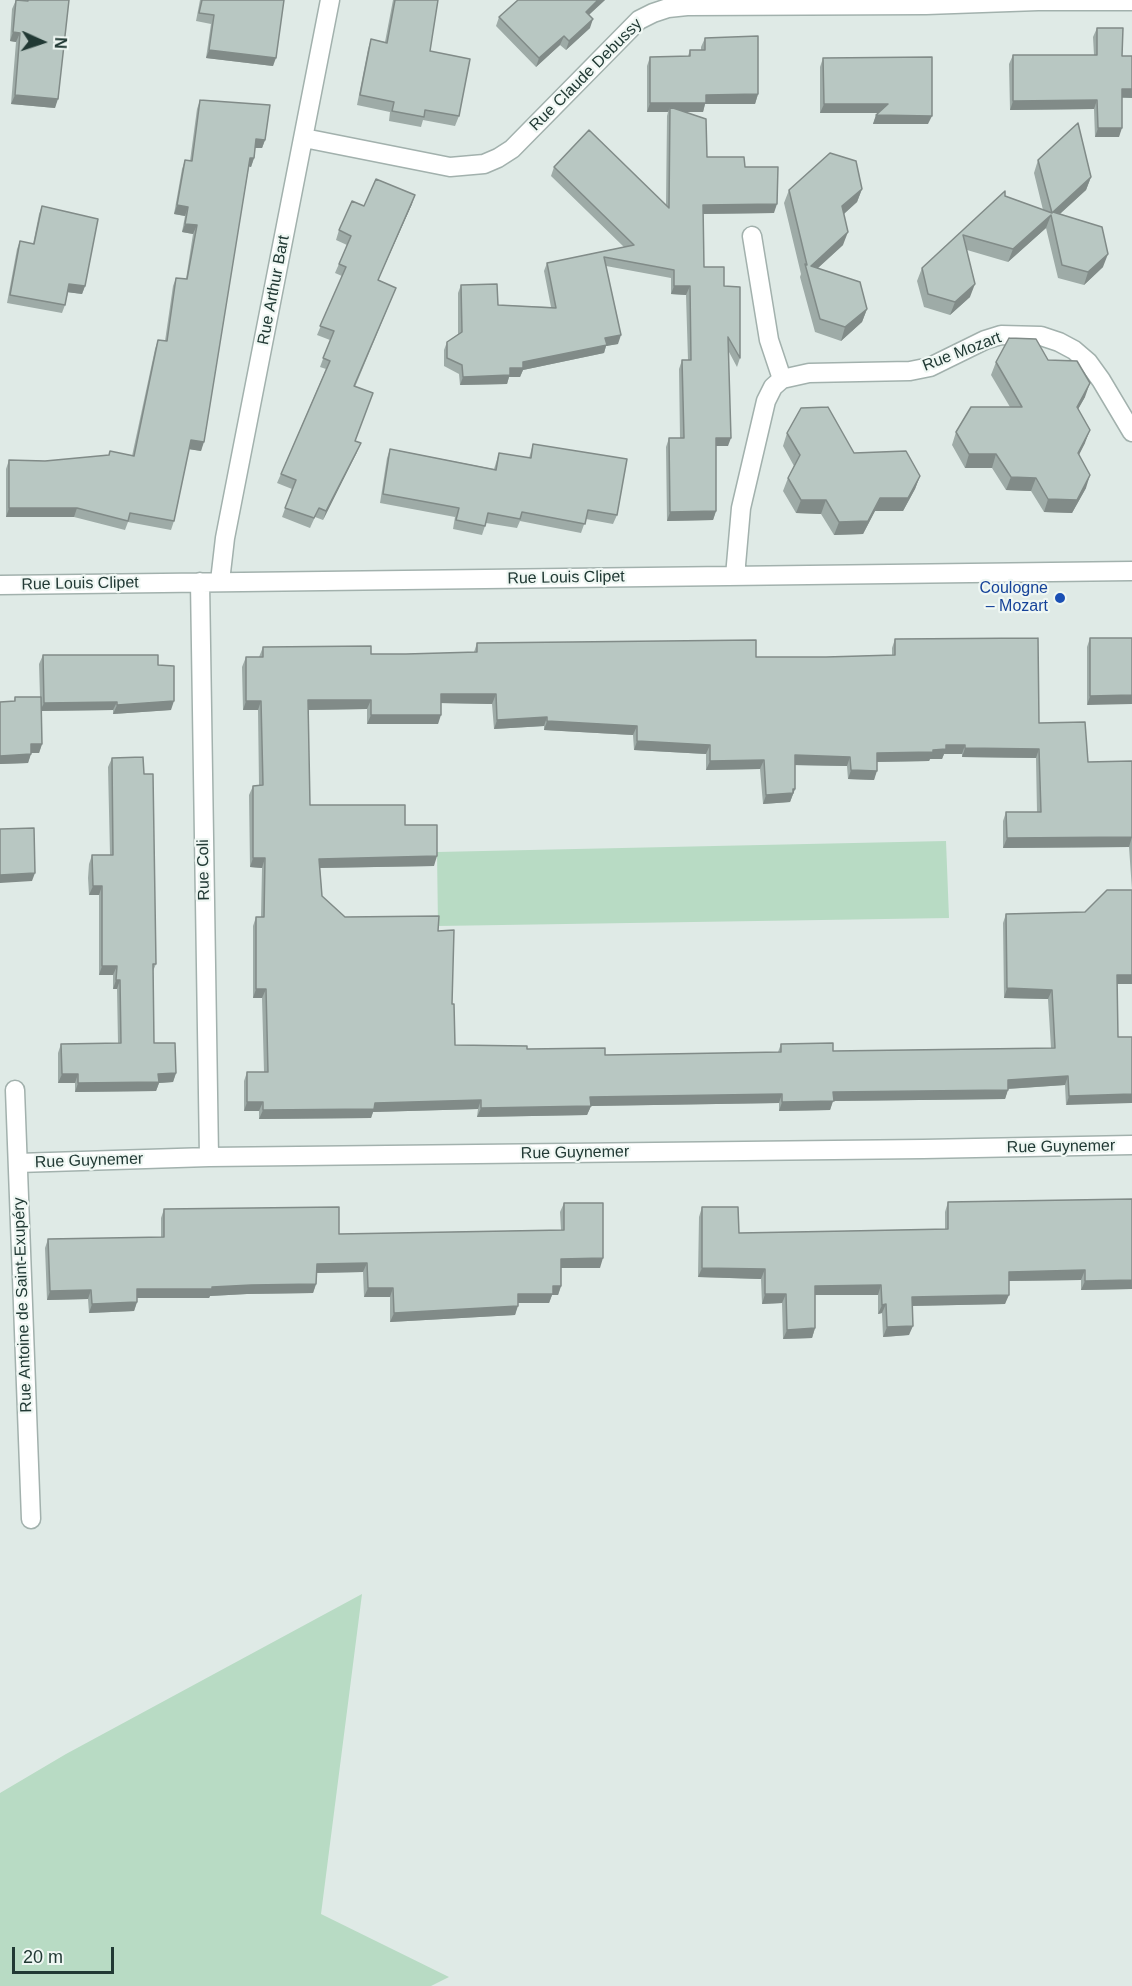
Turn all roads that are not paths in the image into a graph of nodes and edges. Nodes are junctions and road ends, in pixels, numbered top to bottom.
1 (330, 0) edge
2 (1132, 1) edge
3 (304, 138) junction
4 (752, 236) dead end
5 (782, 379) junction
6 (1132, 432) edge
7 (1132, 571) edge
8 (735, 576) junction
9 (220, 581) junction
10 (200, 582) junction
11 (0, 585) edge
12 (15, 1090) dead end
13 (1132, 1145) edge
14 (209, 1157) junction
15 (18, 1163) junction
16 (31, 1519) dead end

1 - 3 street, Rue Arthur Bart
2 - 3 street, Rue Claude Debussy
3 - 9 street, Rue Arthur Bart
4 - 5 street
5 - 6 street, Rue Mozart
5 - 8 street
7 - 8 street, Rue Louis Clipet
8 - 9 street, Rue Louis Clipet
9 - 10 street, Rue Louis Clipet
10 - 11 street, Rue Louis Clipet
10 - 14 street, Rue Coli
12 - 15 street, Rue Antoine de Saint-Exupéry
13 - 14 street, Rue Guynemer
14 - 15 street, Rue Guynemer
15 - 16 street, Rue Antoine de Saint-Exupéry

